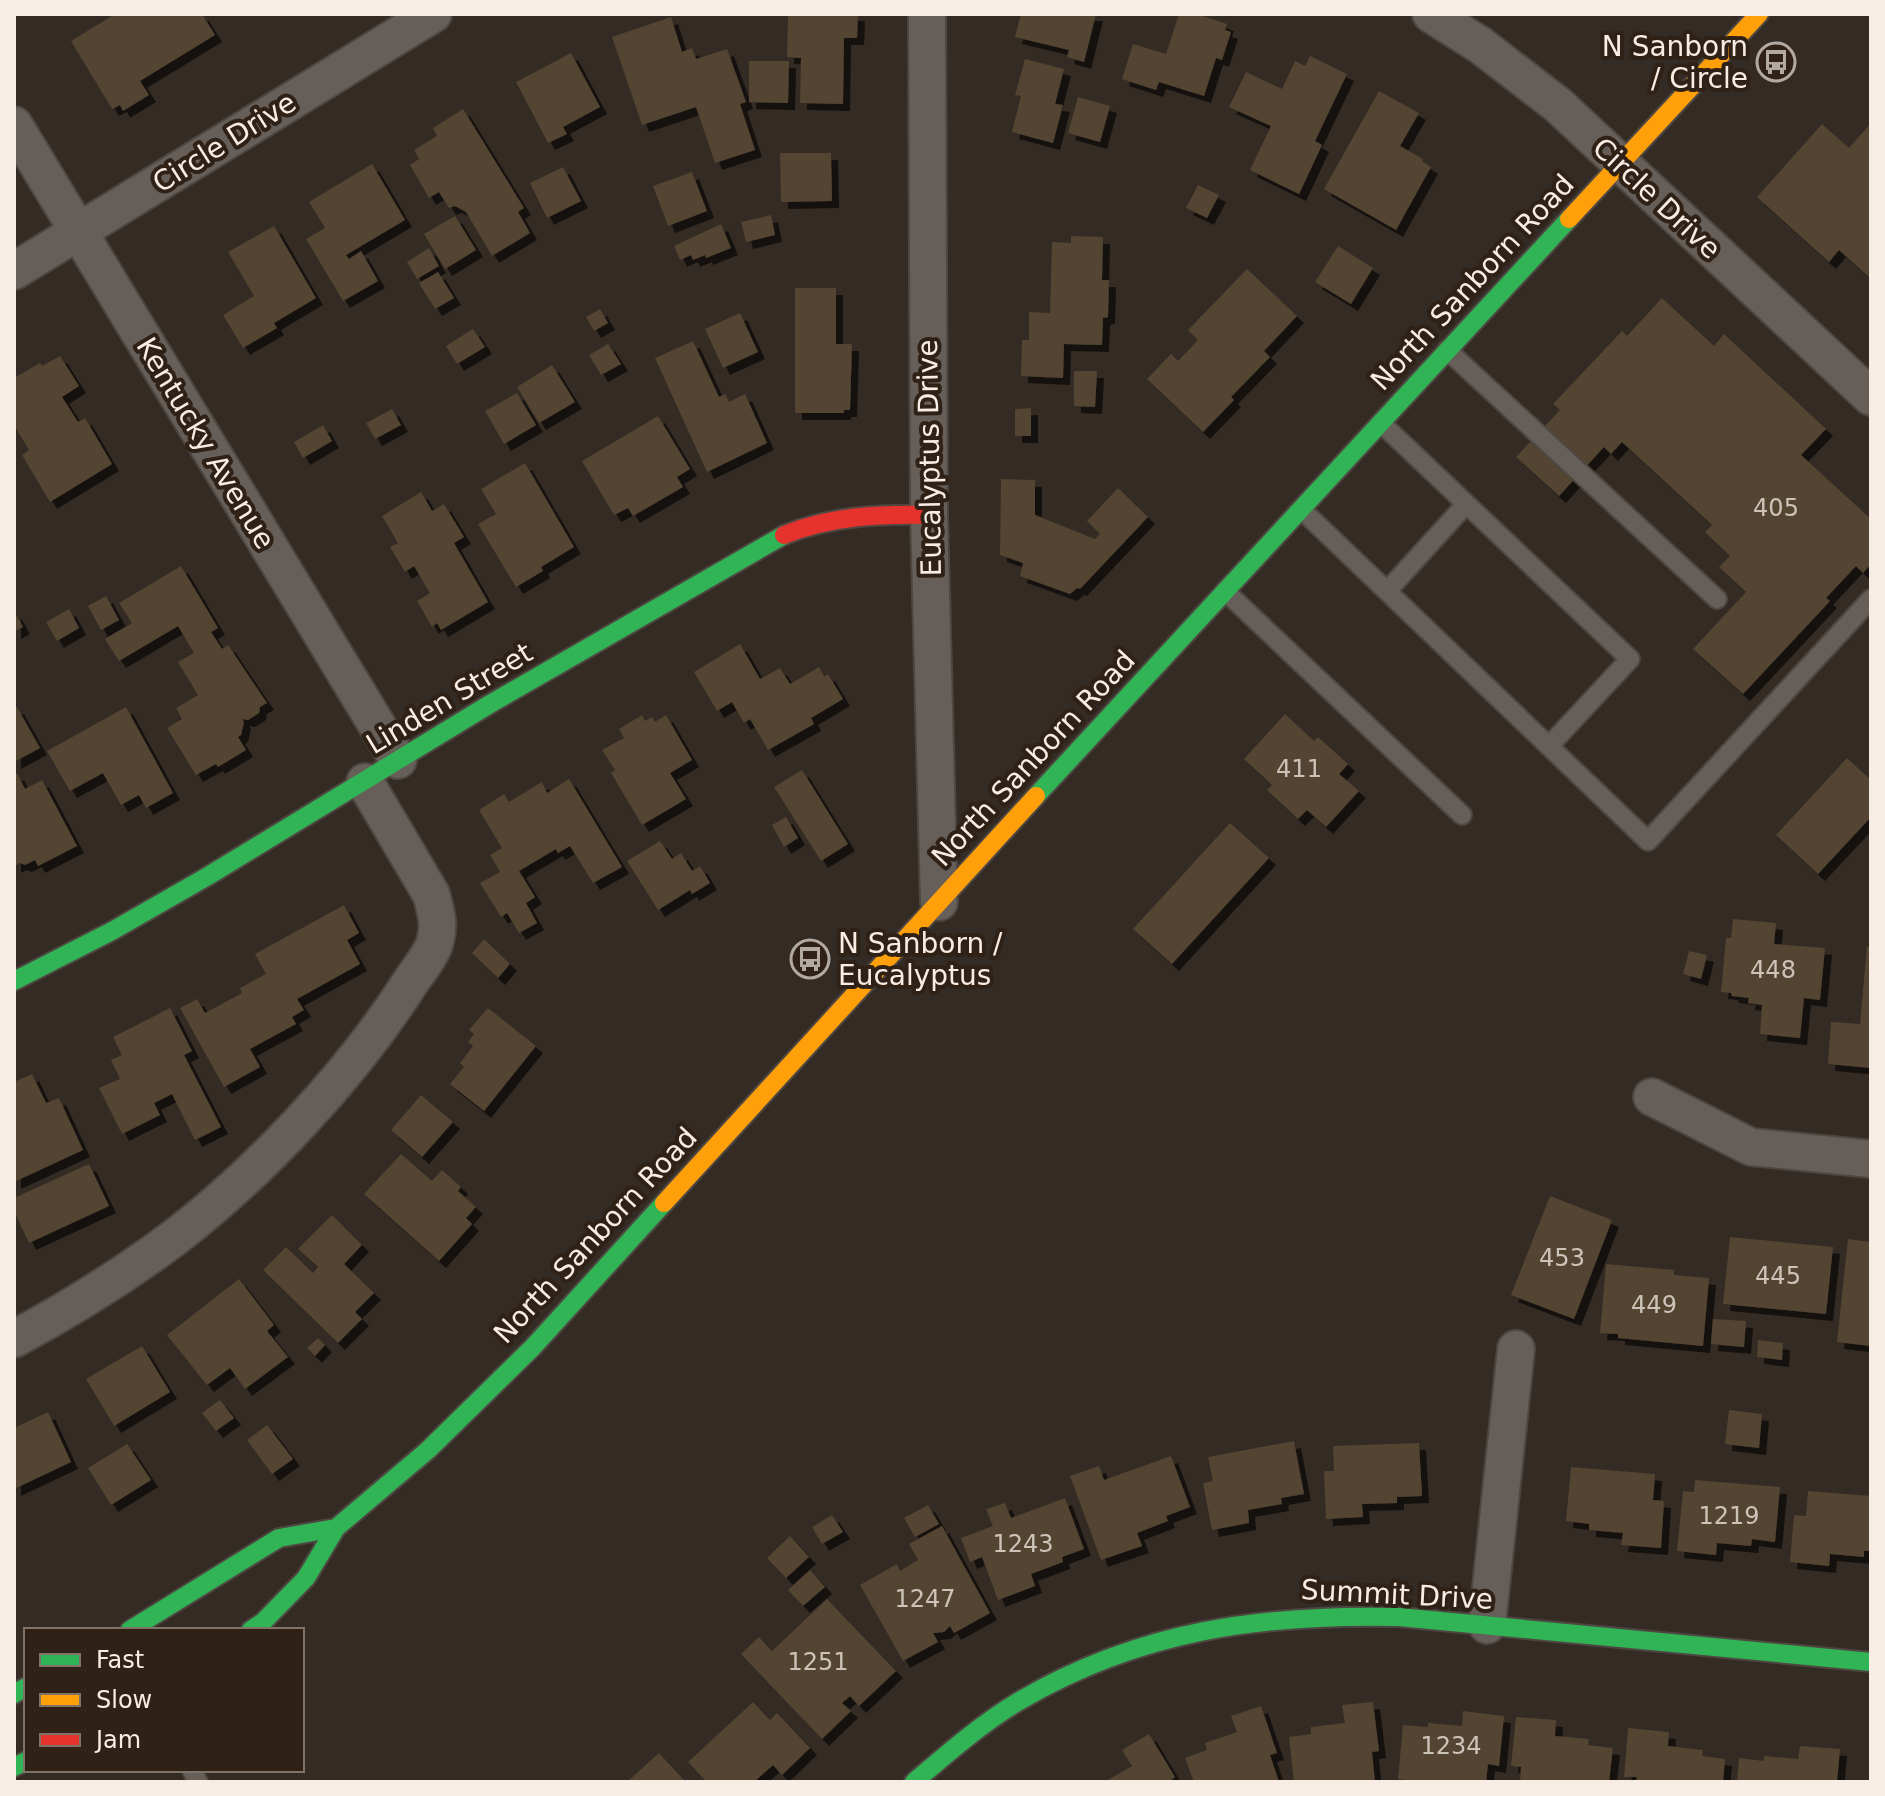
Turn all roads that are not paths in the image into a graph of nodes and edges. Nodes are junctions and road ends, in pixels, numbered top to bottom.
1 (433, 14) edge
2 (927, 14) edge
3 (1431, 14) edge
4 (1759, 14) edge
5 (14, 125) edge
6 (1620, 162) junction
7 (79, 233) junction
8 (14, 271) edge
9 (1447, 350) junction
10 (1871, 397) edge
11 (1381, 423) junction
12 (1466, 504) junction
13 (1301, 509) junction
14 (929, 515) junction
15 (1388, 590) junction
16 (1225, 591) junction
17 (1717, 599) dead end
18 (1871, 599) edge
19 (1549, 746) junction
20 (398, 760) junction
21 (365, 782) junction
22 (1462, 815) dead end
23 (939, 902) junction
24 (14, 981) edge
25 (1652, 1097) dead end
26 (1871, 1159) edge
27 (14, 1339) edge
28 (1516, 1349) dead end
29 (336, 1528) junction
30 (1487, 1625) junction
31 (133, 1628) edge
32 (254, 1628) edge
33 (1871, 1662) edge
34 (914, 1782) edge

1 - 7 street, Circle Drive
2 - 14 street, Eucalyptus Drive
3 - 6 street, Circle Drive
4 - 6 main road, North Sanborn Road
5 - 7 street, Kentucky Avenue
6 - 9 main road, North Sanborn Road
6 - 10 street, Circle Drive
7 - 8 street, Circle Drive
7 - 20 street, Kentucky Avenue
9 - 11 main road, North Sanborn Road
9 - 17 lane
11 - 12 lane
11 - 13 main road, North Sanborn Road
12 - 15 lane
12 - 19 lane
13 - 15 lane
13 - 16 main road, North Sanborn Road
14 - 20 main road, Linden Street
14 - 23 street, Eucalyptus Drive
15 - 19 lane
16 - 22 lane
16 - 23 main road, North Sanborn Road
18 - 19 lane
20 - 21 main road, Linden Street
21 - 24 main road, Linden Street
21 - 27 street
23 - 29 main road, North Sanborn Road
25 - 26 street
28 - 30 street
29 - 31 main road
29 - 32 main road, North Sanborn Road
30 - 33 main road, Summit Drive
30 - 34 main road, Summit Drive

